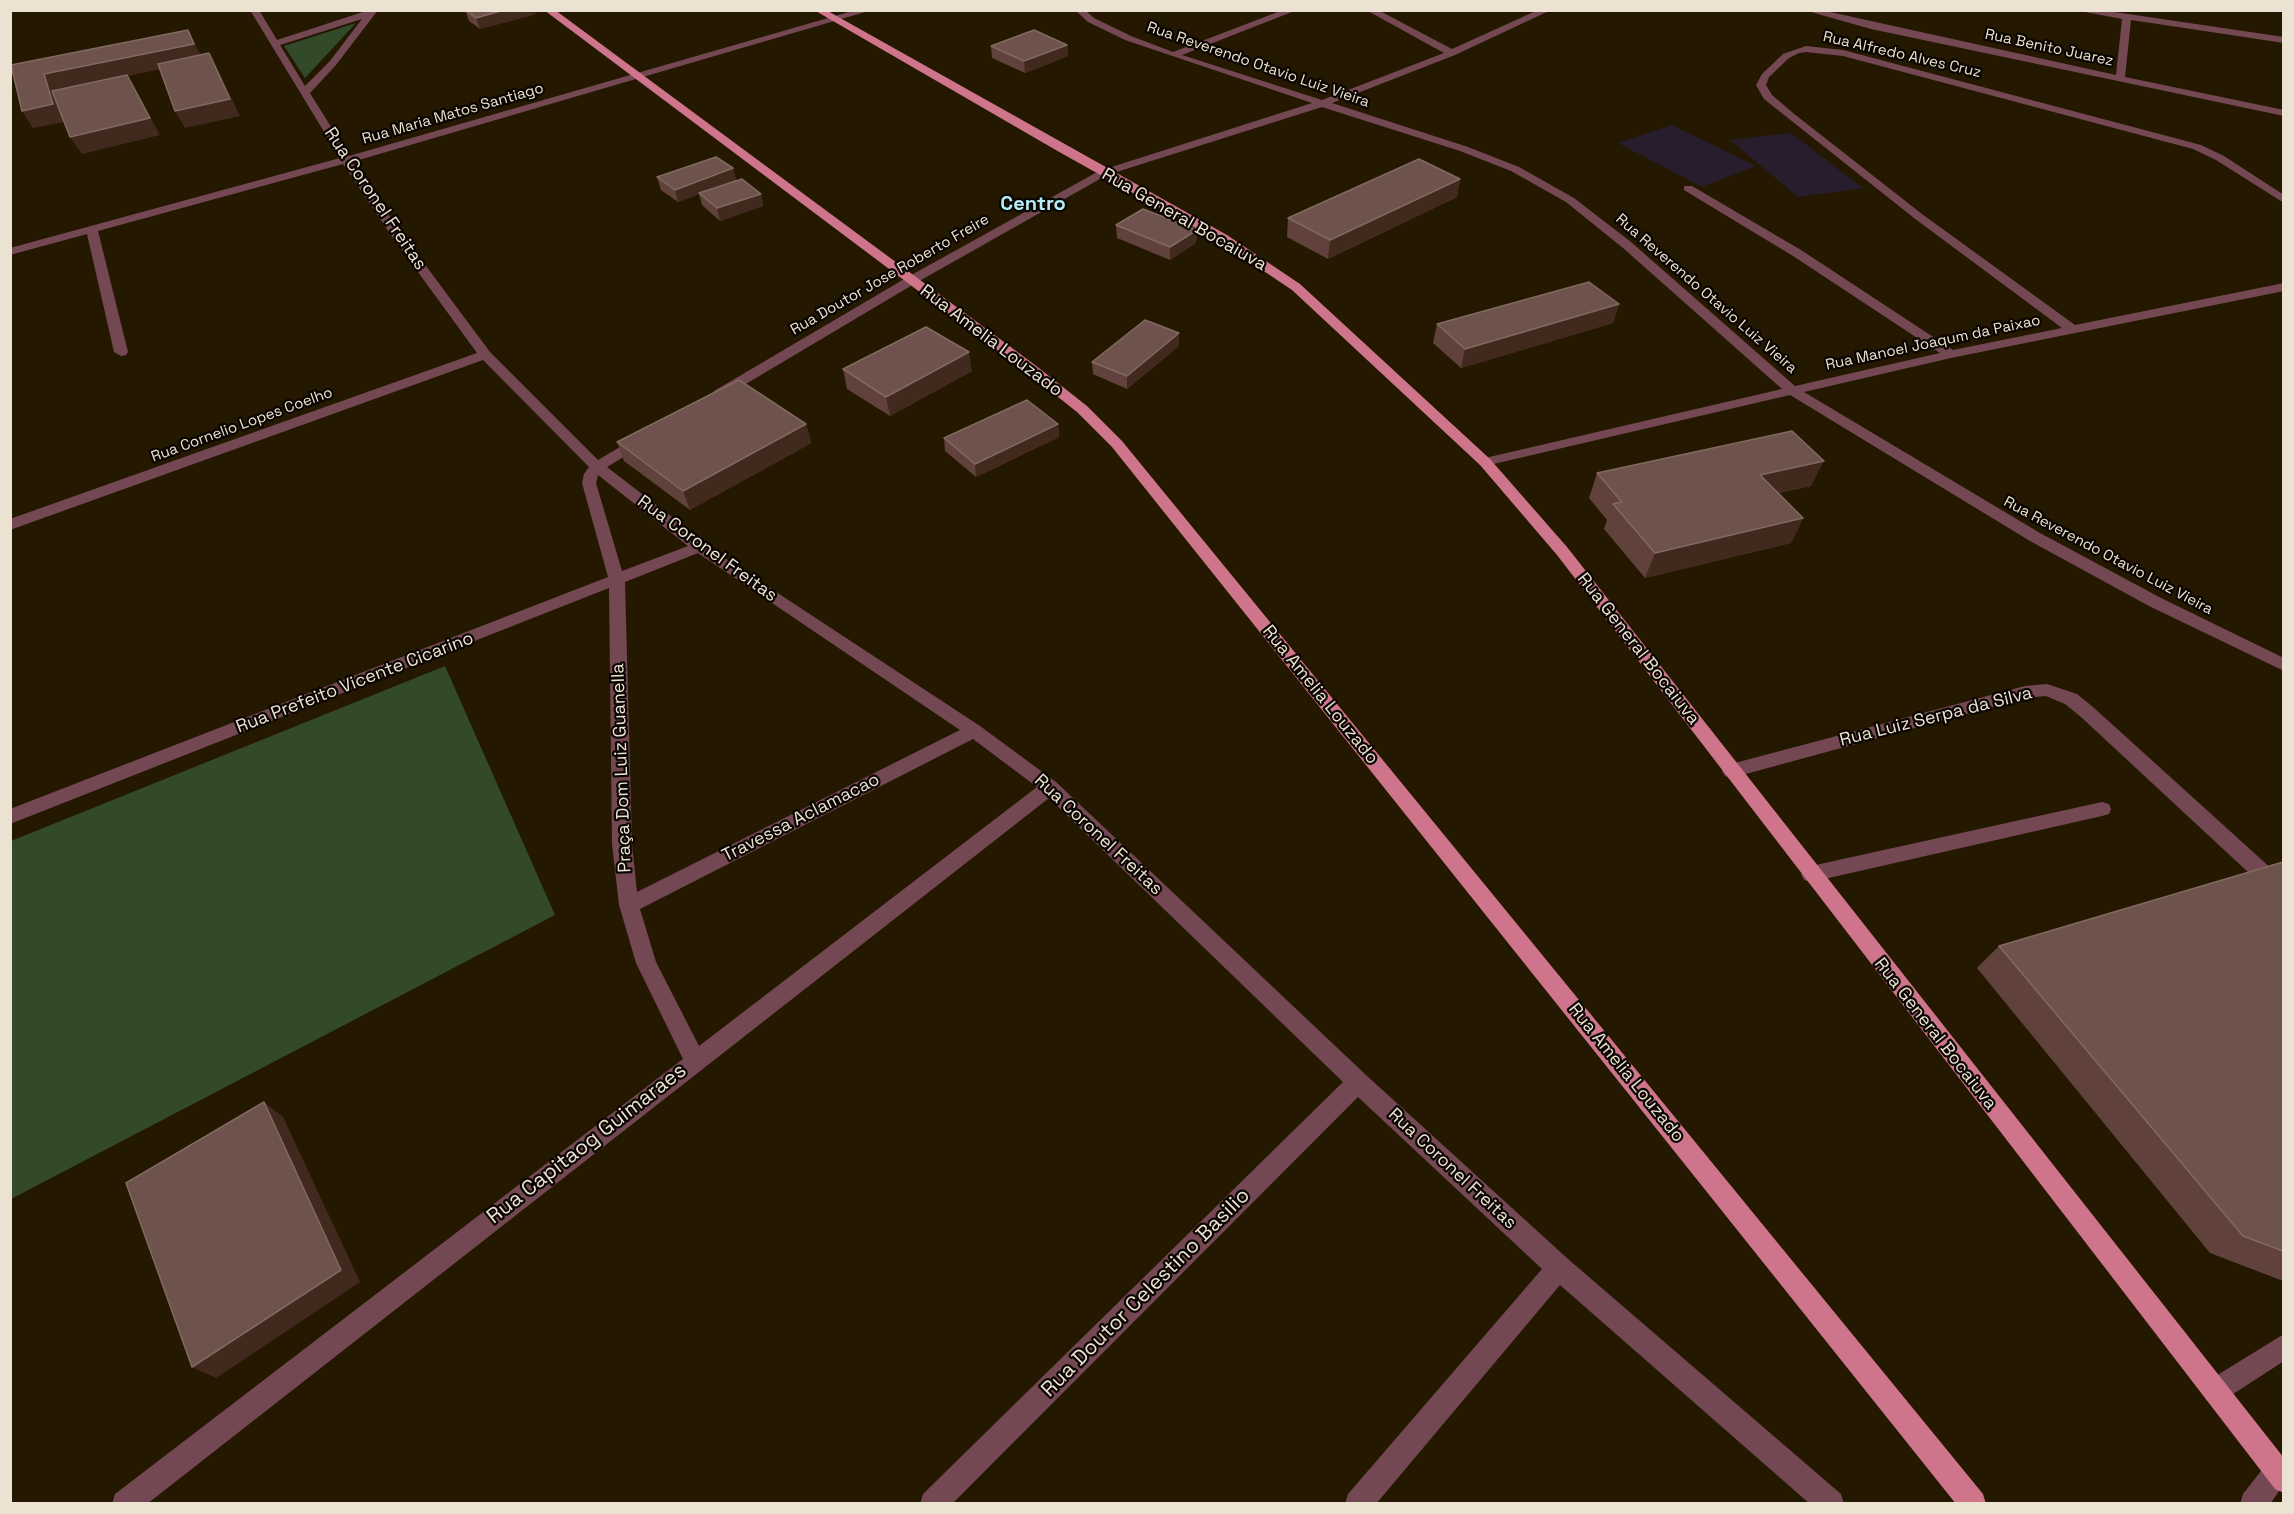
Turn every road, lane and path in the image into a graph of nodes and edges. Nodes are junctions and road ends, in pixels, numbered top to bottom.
1 (254, 10) edge
2 (548, 10) edge
3 (818, 10) edge
4 (868, 10) edge
5 (1079, 10) edge
6 (1293, 10) edge
7 (1370, 10) edge
8 (1547, 10) edge
9 (1808, 10) edge
10 (2079, 10) edge
11 (373, 12) edge
12 (2127, 18) junction
13 (835, 20) junction
14 (2283, 40) edge
15 (274, 44) junction
16 (1452, 53) junction
17 (1173, 56) junction
18 (636, 78) junction
19 (2120, 79) junction
20 (305, 92) junction
21 (1320, 104) junction
22 (2283, 113) edge
23 (346, 160) junction
24 (1103, 173) junction
25 (1688, 188) dead end
26 (2283, 200) edge
27 (92, 229) junction
28 (10, 252) edge
29 (910, 281) junction
30 (2283, 287) edge
31 (2074, 331) junction
32 (121, 351) dead end
33 (1951, 354) junction
34 (485, 355) junction
35 (1791, 390) junction
36 (708, 401) edge
37 (657, 431) edge
38 (1485, 462) junction
39 (597, 467) junction
40 (10, 525) edge
41 (699, 548) junction
42 (616, 581) junction
43 (2283, 665) edge
44 (974, 731) junction
45 (1731, 771) junction
46 (1050, 787) junction
47 (2102, 809) dead end
48 (10, 817) edge
49 (1812, 874) junction
50 (2283, 893) edge
51 (629, 905) junction
52 (695, 1060) junction
53 (1358, 1082) junction
54 (1559, 1268) junction
55 (2283, 1347) edge
56 (2215, 1391) junction
57 (2280, 1476) edge
58 (125, 1503) edge
59 (933, 1503) edge
60 (1358, 1503) edge
61 (1831, 1503) edge
62 (1973, 1503) edge
63 (2253, 1503) edge

1 - 15 street, Rua Coronel Freitas
2 - 18 main road, Rua Amelia Louzado
3 - 13 main road, Rua General Bocaiuva
4 - 13 street, Rua Maria Matos Santiago
5 - 17 street, Rua Reverendo Otavio Luiz Vieira
6 - 17 street
7 - 16 street
8 - 16 street, Rua Doutor Jose Roberto Freire
9 - 19 street, Rua Benito Juarez
10 - 12 street
11 - 15 street
11 - 20 street
12 - 14 street
12 - 19 street
13 - 18 street, Rua Maria Matos Santiago
13 - 24 main road, Rua General Bocaiuva
15 - 20 street, Rua Coronel Freitas
16 - 21 street, Rua Doutor Jose Roberto Freire
17 - 21 street, Rua Reverendo Otavio Luiz Vieira
18 - 23 street, Rua Maria Matos Santiago
18 - 29 main road, Rua Amelia Louzado
19 - 22 street, Rua Benito Juarez
20 - 23 street, Rua Coronel Freitas
21 - 24 street, Rua Doutor Jose Roberto Freire
21 - 35 street, Rua Reverendo Otavio Luiz Vieira
23 - 27 street, Rua Maria Matos Santiago
23 - 34 street, Rua Coronel Freitas
24 - 29 street, Rua Doutor Jose Roberto Freire
24 - 38 main road, Rua General Bocaiuva
25 - 33 street
26 - 31 street, Rua Alfredo Alves Cruz
27 - 28 street, Rua Maria Matos Santiago
27 - 32 street
29 - 36 street, Rua Doutor Jose Roberto Freire
29 - 62 main road, Rua Amelia Louzado
30 - 31 street, Rua Manoel Joaqum da Paixao
31 - 33 street, Rua Manoel Joaqum da Paixao
33 - 35 street, Rua Manoel Joaqum da Paixao
34 - 39 street, Rua Coronel Freitas
34 - 40 street, Rua Cornelio Lopes Coelho
35 - 38 street, Rua Manoel Joaqum da Paixao
35 - 43 street, Rua Reverendo Otavio Luiz Vieira
37 - 39 street
38 - 45 main road, Rua General Bocaiuva
39 - 41 street, Rua Coronel Freitas
39 - 42 street, Praça Dom Luiz Guanella
41 - 42 street, Rua Prefeito Vicente Cicarino
41 - 44 street, Rua Coronel Freitas
42 - 48 street, Rua Prefeito Vicente Cicarino
42 - 51 street, Praça Dom Luiz Guanella
44 - 46 street, Rua Coronel Freitas
44 - 51 street, Travessa Aclamacao
45 - 49 main road, Rua General Bocaiuva
45 - 50 street, Rua Luiz Serpa da Silva
46 - 52 street, Rua Capitaog Guimaraes
46 - 53 street, Rua Coronel Freitas
47 - 49 street
49 - 56 main road, Rua General Bocaiuva
51 - 52 street, Praça Dom Luiz Guanella
52 - 58 street, Rua Capitaog Guimaraes
53 - 54 street, Rua Coronel Freitas
53 - 59 street, Rua Doutor Celestino Basilio
54 - 60 street
54 - 61 street, Rua Coronel Freitas
55 - 56 street
56 - 57 main road, Rua General Bocaiuva
57 - 63 street

